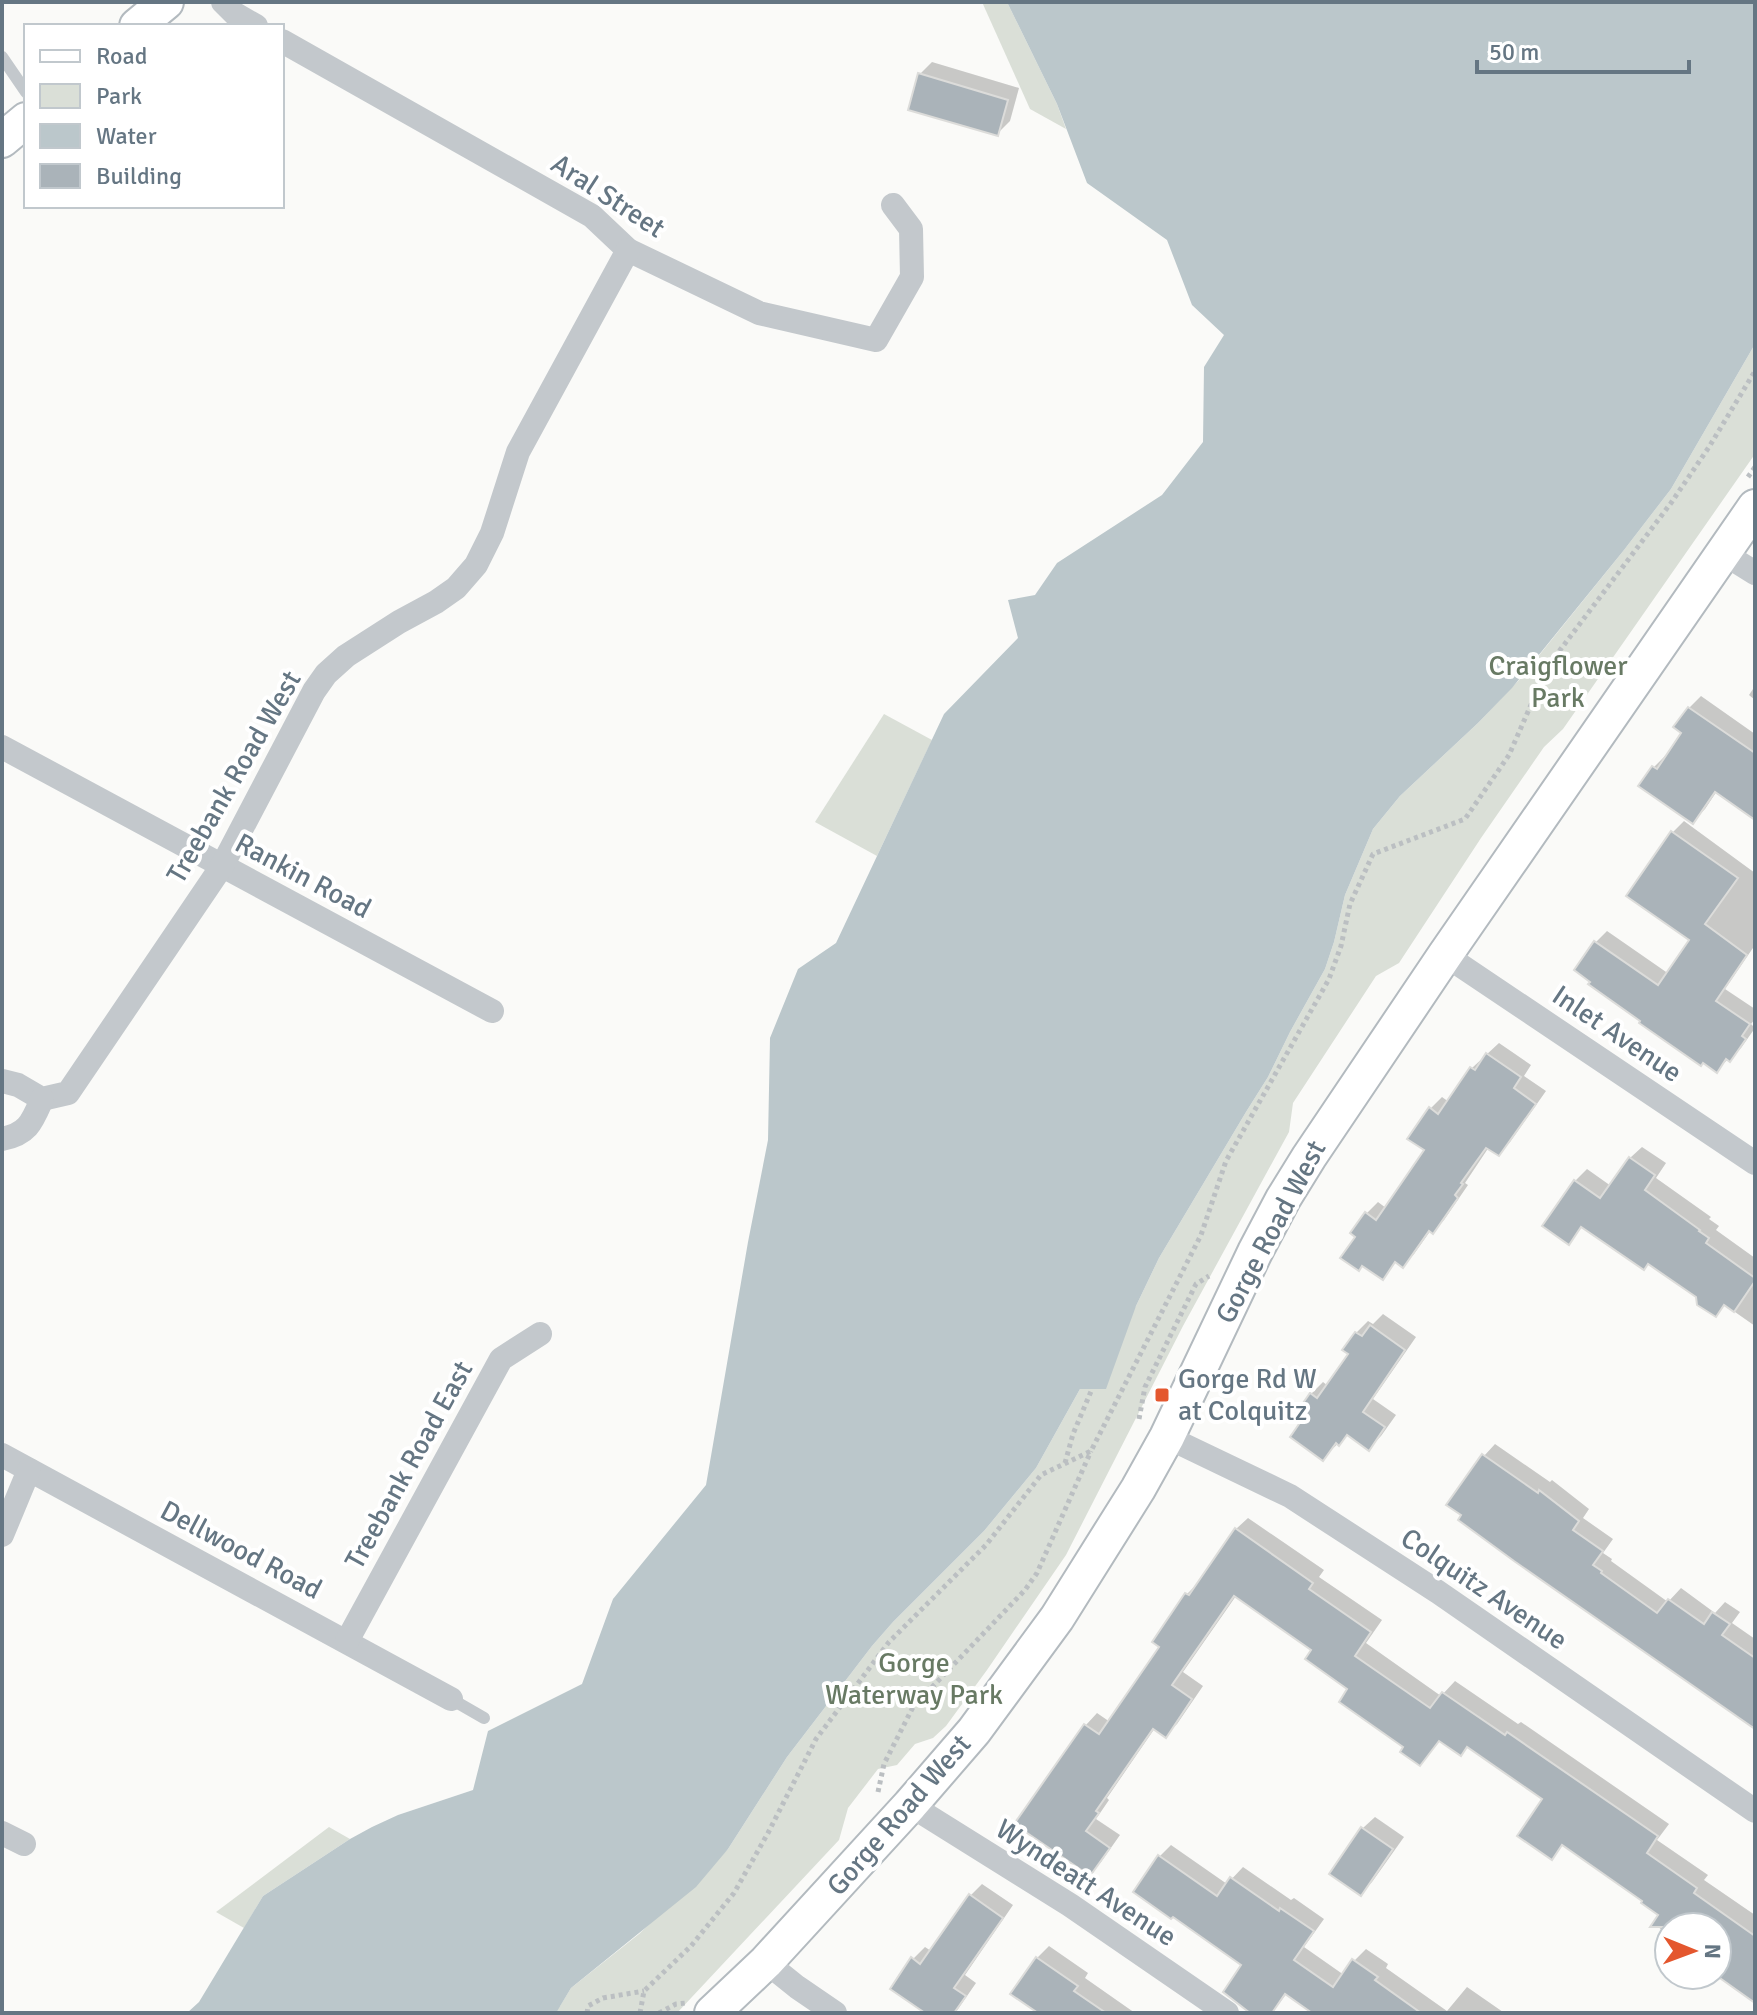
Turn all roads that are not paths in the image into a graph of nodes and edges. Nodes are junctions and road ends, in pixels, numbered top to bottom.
1 (166, 2) edge
2 (223, 2) edge
3 (139, 24) edge
4 (252, 24) edge
5 (284, 42) edge
6 (2, 57) edge
7 (24, 89) edge
8 (24, 122) edge
9 (2, 140) edge
10 (893, 205) dead end
11 (628, 250) junction
12 (1755, 507) edge
13 (1723, 553) junction
14 (1755, 573) edge
15 (2, 747) edge
16 (222, 866) junction
17 (1445, 955) junction
18 (492, 1011) dead end
19 (2, 1081) edge
20 (42, 1099) junction
21 (2, 1139) edge
22 (1755, 1163) edge
23 (540, 1334) dead end
24 (1167, 1437) junction
25 (2, 1455) edge
26 (29, 1470) junction
27 (2, 1535) edge
28 (347, 1641) junction
29 (451, 1699) joint
30 (484, 1718) dead end
31 (910, 1805) junction
32 (1755, 1811) edge
33 (766, 1962) junction
34 (703, 2008) edge
35 (835, 2013) edge
36 (1227, 2013) edge

1 - 3 main road
2 - 4 street
5 - 11 street, Aral Street
6 - 7 lane
8 - 9 main road
10 - 11 street, Aral Street
11 - 16 street, Treebank Road West
12 - 13 main road, Gorge Road West
13 - 14 street
13 - 17 main road, Gorge Road West
15 - 16 street, Rankin Road
16 - 18 street, Rankin Road
16 - 20 street, Treebank Road West
17 - 22 street, Inlet Avenue
17 - 24 main road, Gorge Road West
19 - 20 street
20 - 21 street
23 - 28 street, Treebank Road East
24 - 31 main road, Gorge Road West
24 - 32 street, Colquitz Avenue
25 - 26 street, Dellwood Road
26 - 27 street
26 - 28 street, Dellwood Road
28 - 29 street, Dellwood Road
29 - 30 lane
31 - 33 main road, Gorge Road West
31 - 36 street, Wyndeatt Avenue
33 - 34 main road, Gorge Road West
33 - 35 street

